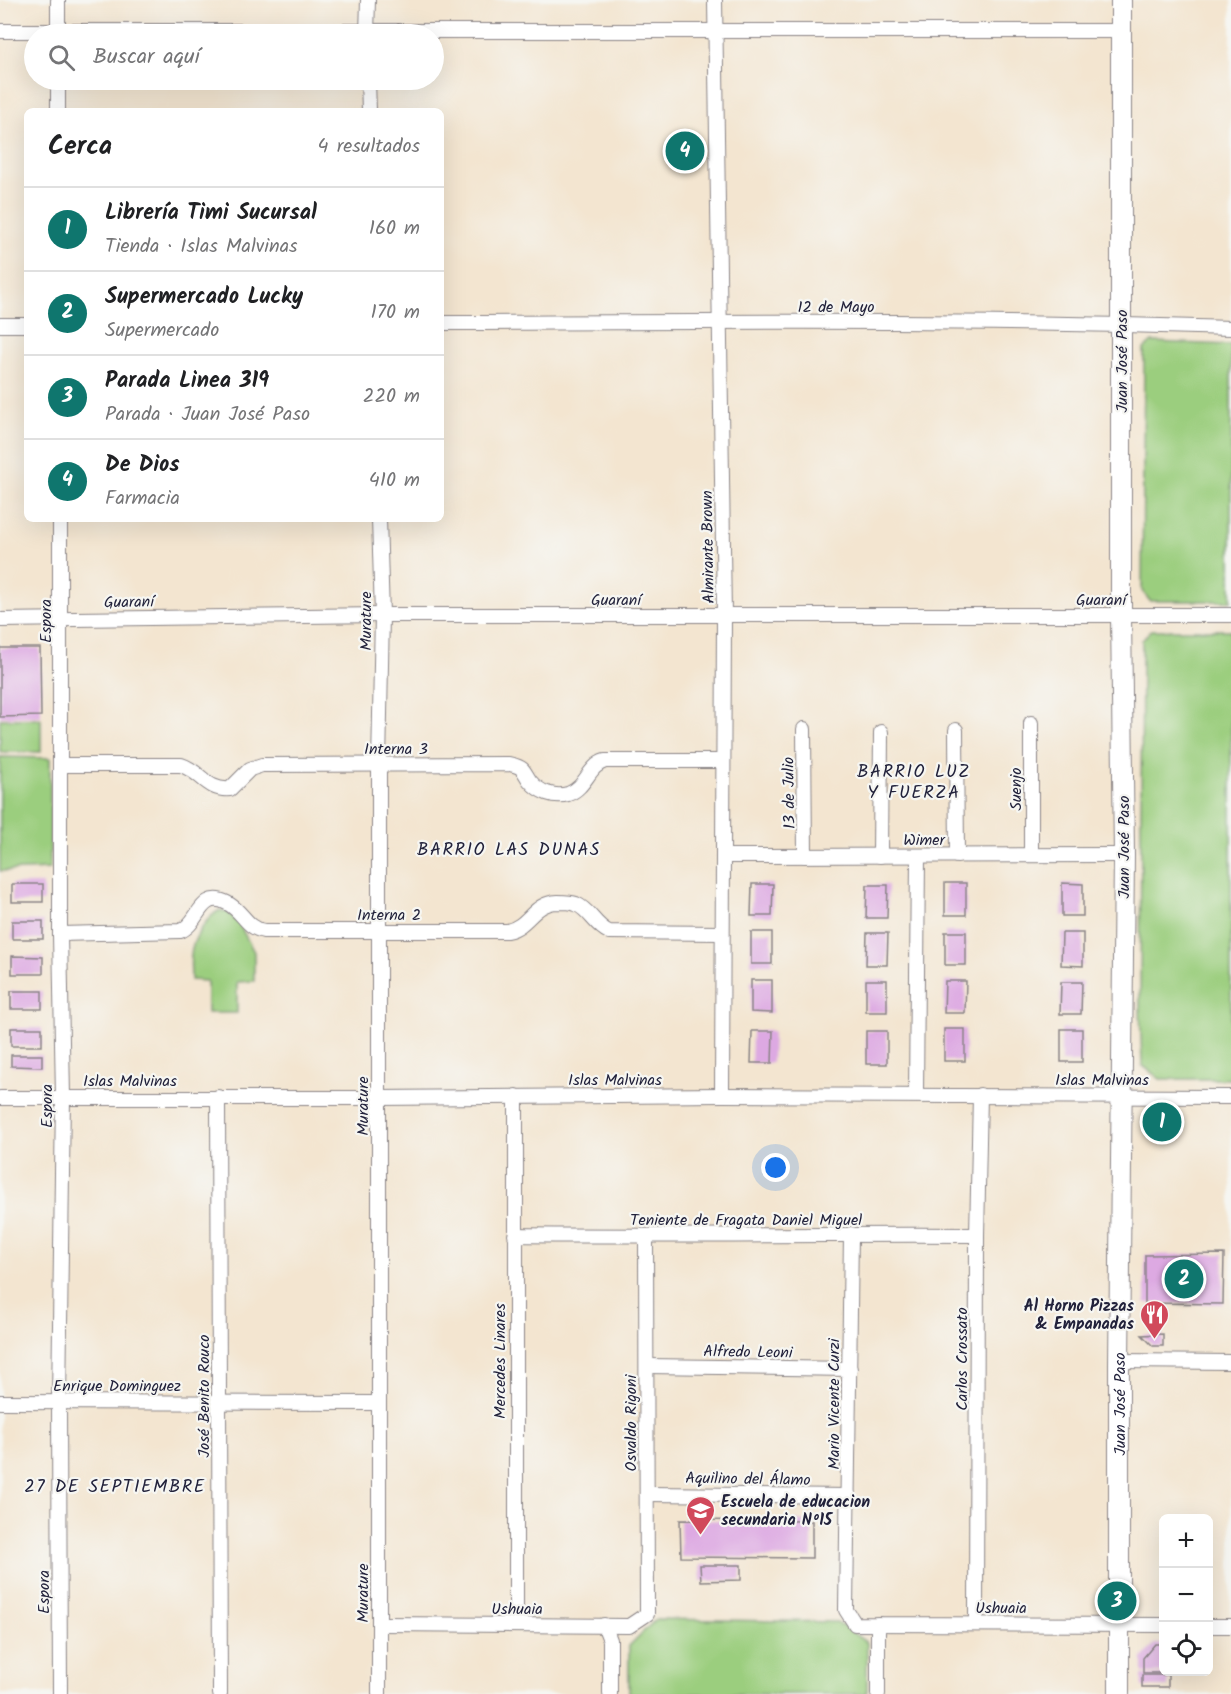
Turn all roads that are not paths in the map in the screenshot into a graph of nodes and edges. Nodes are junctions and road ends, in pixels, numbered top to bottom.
1 (58, 0) edge
2 (368, 0) edge
3 (716, 0) edge
4 (1121, 0) edge
5 (58, 24) edge
6 (367, 24) edge
7 (0, 31) edge
8 (24, 31) edge
9 (715, 31) junction
10 (1121, 32) junction
11 (444, 33) edge
12 (58, 90) edge
13 (368, 90) edge
14 (58, 108) edge
15 (369, 108) edge
16 (720, 322) junction
17 (444, 323) edge
18 (1121, 324) junction
19 (0, 325) edge
20 (24, 326) edge
21 (1231, 328) edge
22 (60, 522) edge
23 (379, 522) edge
24 (382, 615) junction
25 (724, 615) junction
26 (1121, 615) junction
27 (1231, 615) edge
28 (62, 619) junction
29 (0, 620) edge
30 (1031, 723) dead end
31 (804, 729) dead end
32 (956, 730) dead end
33 (881, 732) dead end
34 (723, 761) junction
35 (379, 764) junction
36 (61, 765) junction
37 (1031, 855) junction
38 (1124, 855) junction
39 (724, 856) junction
40 (805, 856) junction
41 (880, 856) junction
42 (918, 856) junction
43 (957, 856) junction
44 (380, 931) junction
45 (722, 933) junction
46 (60, 934) junction
47 (722, 1095) junction
48 (916, 1095) junction
49 (980, 1095) junction
50 (1121, 1095) junction
51 (516, 1096) junction
52 (1231, 1096) edge
53 (63, 1097) junction
54 (218, 1097) junction
55 (0, 1098) edge
56 (379, 1098) junction
57 (851, 1234) junction
58 (515, 1235) junction
59 (977, 1235) junction
60 (646, 1236) junction
61 (1119, 1360) junction
62 (1231, 1362) edge
63 (647, 1366) junction
64 (850, 1369) junction
65 (0, 1402) edge
66 (59, 1402) junction
67 (219, 1402) junction
68 (378, 1402) junction
69 (647, 1494) junction
70 (849, 1496) junction
71 (648, 1609) joint
72 (846, 1610) joint
73 (379, 1624) junction
74 (878, 1624) junction
75 (976, 1624) junction
76 (516, 1625) junction
77 (604, 1625) junction
78 (1120, 1625) junction
79 (1159, 1625) edge
80 (1213, 1626) edge
81 (1231, 1626) edge
82 (60, 1694) edge
83 (220, 1694) edge
84 (379, 1694) edge
85 (610, 1694) edge
86 (879, 1694) edge
87 (1119, 1694) edge

1 - 5 street
2 - 6 street
3 - 9 street, Almirante Brown
4 - 10 main road, Juan José Paso
7 - 8 street
9 - 10 street
9 - 11 street
9 - 16 street, Almirante Brown
10 - 18 main road, Juan José Paso
12 - 14 street
13 - 15 street
16 - 17 street, 12 de Mayo
16 - 18 street, 12 de Mayo
16 - 25 street, Almirante Brown
18 - 21 street, 12 de Mayo
18 - 26 main road, Juan José Paso
19 - 20 street
22 - 28 street, Espora
23 - 24 street, Murature
24 - 25 street, Guaraní
24 - 28 street, Guaraní
24 - 35 street, Murature
25 - 26 street, Guaraní
25 - 34 street, Almirante Brown
26 - 27 street, Guaraní
26 - 38 main road, Juan José Paso
28 - 29 street, Guaraní
28 - 36 street, Espora
30 - 37 street, Suenjo
31 - 40 street, 13 de Julio
32 - 43 street
33 - 41 street
34 - 35 street, Interna 3
34 - 39 street, Almirante Brown
35 - 36 street, Interna 3
35 - 44 street, Murature
36 - 46 street, Espora
37 - 38 street, Wimer
37 - 43 street, Wimer
38 - 50 main road, Juan José Paso
39 - 40 street, Wimer
39 - 45 street, Almirante Brown
40 - 41 street, Wimer
41 - 42 street, Wimer
42 - 43 street, Wimer
42 - 48 street
44 - 45 street, Interna 2
44 - 46 street, Interna 2
44 - 56 street, Murature
45 - 47 street, Almirante Brown
46 - 53 street, Espora
47 - 48 street, Islas Malvinas
47 - 51 street, Islas Malvinas
48 - 49 street, Islas Malvinas
49 - 50 street, Islas Malvinas
49 - 59 street, Carlos Crossato
50 - 52 street, Islas Malvinas
50 - 61 main road, Juan José Paso
51 - 56 street, Islas Malvinas
51 - 58 street, Mercedes Linares
53 - 54 street, Islas Malvinas
53 - 55 street, Islas Malvinas
53 - 66 street, Espora
54 - 56 street, Islas Malvinas
54 - 67 street, José Benito Rouco
56 - 68 street, Murature
57 - 59 street, Teniente de Fragata Daniel Miguel
57 - 60 street, Teniente de Fragata Daniel Miguel
57 - 64 street, Mario Vicente Curzi
58 - 60 street, Teniente de Fragata Daniel Miguel
58 - 76 street, Mercedes Linares
59 - 75 street, Carlos Crossato
60 - 63 street, Osvaldo Rigoni
61 - 62 street
61 - 78 main road, Juan José Paso
63 - 64 street, Alfredo Leoni
63 - 69 street, Osvaldo Rigoni
64 - 70 street, Mario Vicente Curzi
65 - 66 street, Enrique Dominguez
66 - 67 street, Enrique Dominguez
66 - 82 street, Espora
67 - 68 street, Enrique Dominguez
67 - 83 street, José Benito Rouco
68 - 73 street, Murature
69 - 70 street, Aquilino del Álamo
69 - 71 street, Osvaldo Rigoni
70 - 72 street, Mario Vicente Curzi
71 - 77 street, Ushuaia
72 - 74 street, Ushuaia
73 - 76 street, Ushuaia
73 - 84 street, Murature
74 - 75 street, Ushuaia
74 - 86 street
75 - 78 street, Ushuaia
76 - 77 street, Ushuaia
77 - 85 street
78 - 79 street, Ushuaia
78 - 87 main road, Juan José Paso
80 - 81 street

